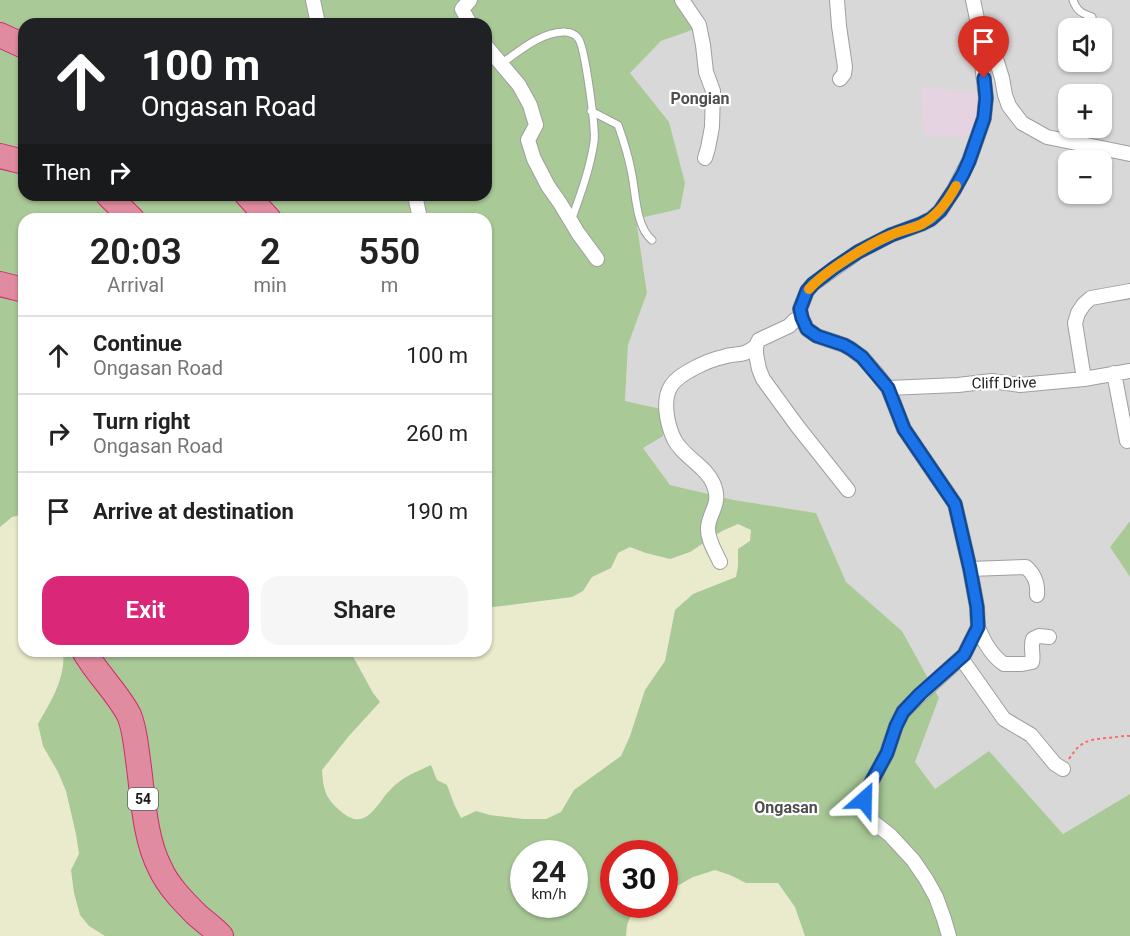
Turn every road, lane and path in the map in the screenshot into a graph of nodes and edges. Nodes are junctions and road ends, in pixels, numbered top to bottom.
1 (313, 0) edge
2 (470, 0) edge
3 (682, 0) edge
4 (837, 0) edge
5 (973, 0) edge
6 (1073, 0) edge
7 (1092, 17) dead end
8 (317, 18) edge
9 (467, 18) edge
10 (977, 19) junction
11 (0, 35) edge
12 (18, 43) edge
13 (492, 53) edge
14 (501, 64) junction
15 (840, 79) dead end
16 (591, 111) junction
17 (1130, 154) edge
18 (0, 156) edge
19 (705, 158) dead end
20 (18, 160) edge
21 (114, 201) edge
22 (252, 201) edge
23 (126, 213) edge
24 (264, 213) edge
25 (570, 221) junction
26 (652, 240) dead end
27 (597, 259) dead end
28 (0, 284) edge
29 (18, 288) edge
30 (1130, 291) edge
31 (802, 318) junction
32 (756, 346) junction
33 (1130, 371) edge
34 (1114, 373) junction
35 (1084, 379) junction
36 (888, 388) junction
37 (1127, 441) dead end
38 (848, 490) dead end
39 (720, 562) dead end
40 (970, 569) junction
41 (1037, 595) dead end
42 (978, 627) junction
43 (1048, 637) dead end
44 (88, 657) edge
45 (961, 658) junction
46 (1130, 736) edge
47 (1063, 769) joint
48 (221, 936) edge
49 (949, 936) edge

1 - 8 street
2 - 9 street
3 - 19 street
4 - 15 street
5 - 10 street
6 - 7 lane
10 - 17 street
10 - 31 street
11 - 12 highway
13 - 14 street
14 - 16 lane
14 - 25 street
16 - 25 lane
16 - 26 lane
18 - 20 highway
21 - 23 highway
22 - 24 highway
25 - 27 street
28 - 29 highway
30 - 35 street
31 - 32 street
31 - 36 street
32 - 38 street
32 - 39 street
33 - 34 street, Cliff Drive
34 - 35 street, Cliff Drive
34 - 37 street
35 - 36 street, Cliff Drive
36 - 40 street
40 - 41 street
40 - 42 street
42 - 43 street
42 - 45 street
44 - 48 highway, 54
45 - 47 street
45 - 49 street
46 - 47 path

